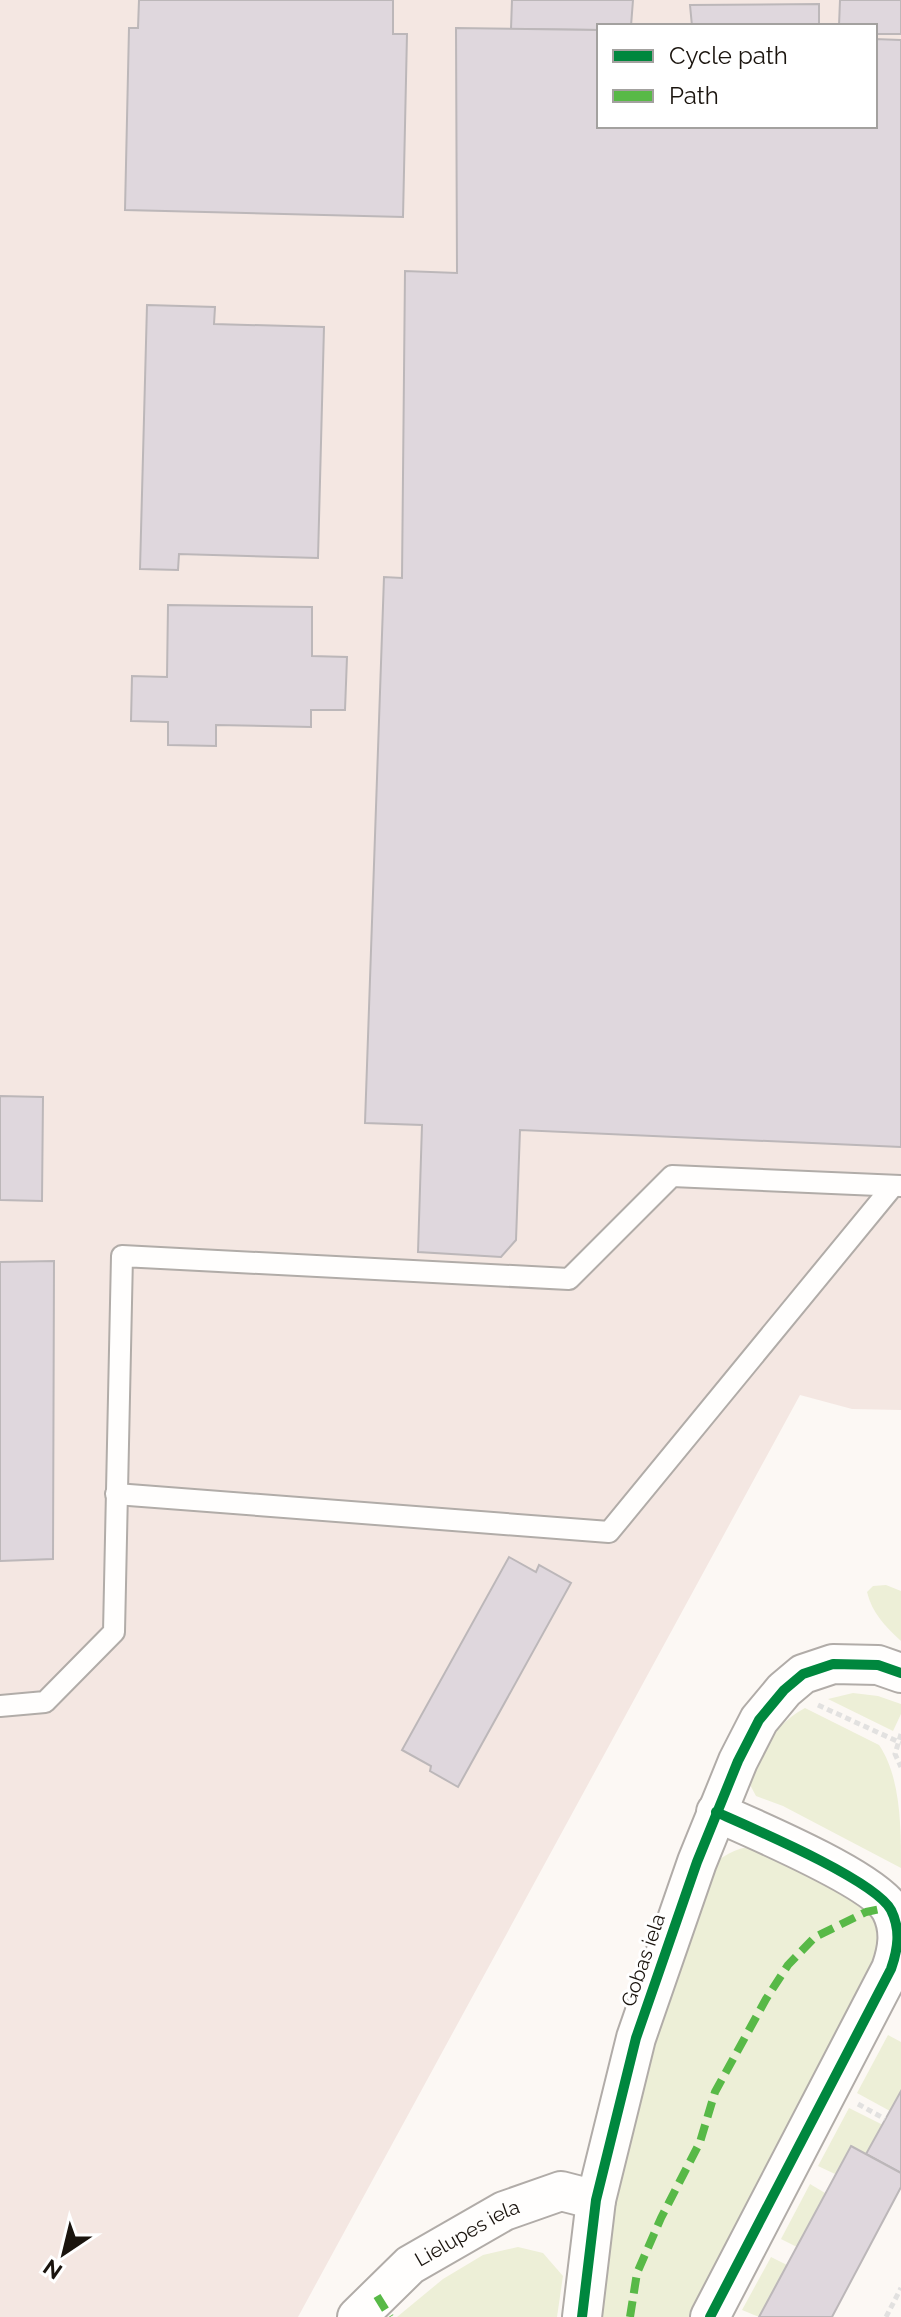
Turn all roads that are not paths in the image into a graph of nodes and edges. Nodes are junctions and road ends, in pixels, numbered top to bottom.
1 (897, 1186) edge
2 (116, 1494) junction
3 (901, 1673) edge
4 (0, 1706) edge
5 (716, 1812) junction
6 (596, 2200) junction
7 (357, 2317) edge
8 (582, 2317) edge
9 (710, 2317) edge

1 - 2 lane
1 - 2 lane
2 - 4 lane
3 - 5 street, Gobas iela
5 - 6 street, Gobas iela
5 - 9 street
6 - 7 street, Lielupes iela
6 - 8 street, Gobas iela

